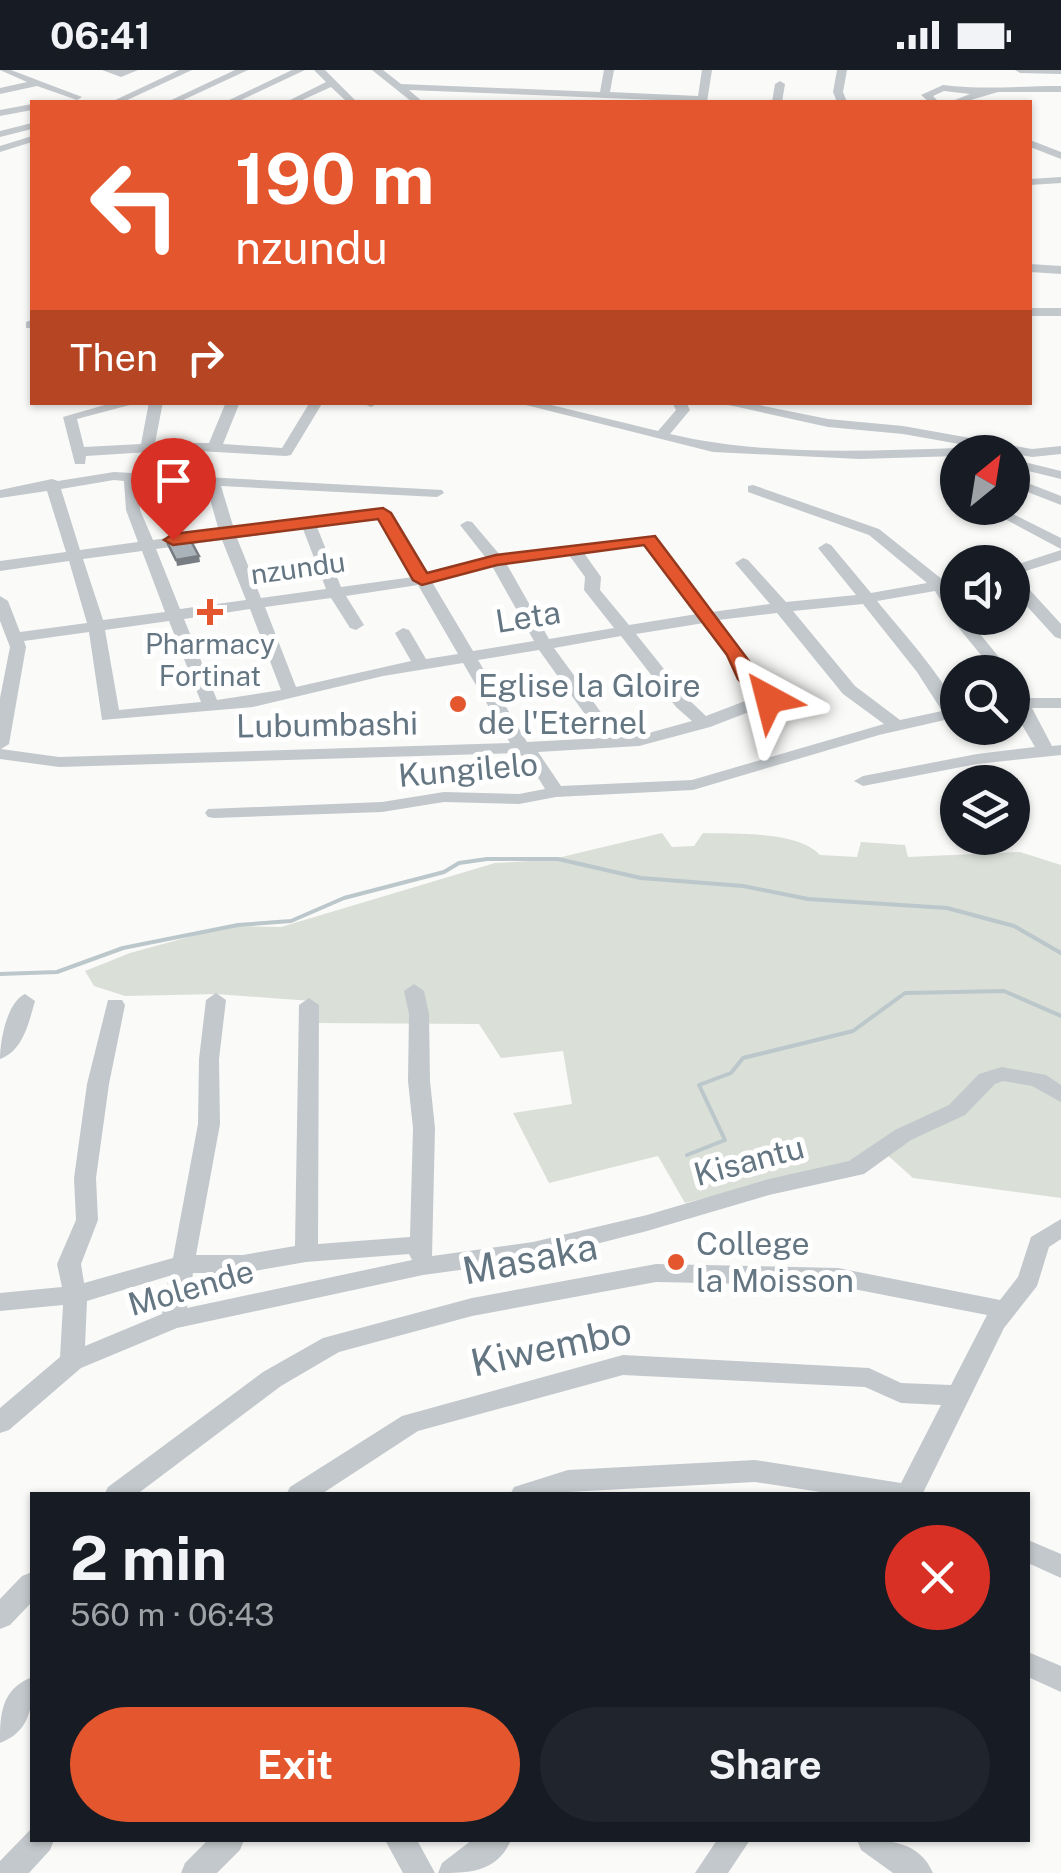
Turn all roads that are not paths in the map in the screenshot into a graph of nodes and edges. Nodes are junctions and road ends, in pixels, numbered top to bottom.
1 (2, 70) edge
2 (107, 70) edge
3 (186, 70) edge
4 (242, 70) edge
5 (300, 70) edge
6 (319, 70) edge
7 (377, 70) edge
8 (609, 70) edge
9 (707, 70) edge
10 (842, 70) edge
11 (1020, 70) edge
12 (1061, 71) edge
13 (127, 72) edge
14 (44, 82) junction
15 (332, 84) junction
16 (780, 84) dead end
17 (400, 88) junction
18 (1061, 89) edge
19 (0, 90) edge
20 (980, 92) junction
21 (604, 95) junction
22 (527, 98) edge
23 (60, 100) edge
24 (120, 100) edge
25 (176, 100) edge
26 (234, 100) edge
27 (296, 100) edge
28 (348, 100) edge
29 (415, 100) edge
30 (686, 100) edge
31 (703, 100) edge
32 (778, 100) edge
33 (841, 100) edge
34 (932, 100) edge
35 (960, 100) edge
36 (30, 106) edge
37 (0, 113) edge
38 (30, 126) edge
39 (0, 134) edge
40 (30, 140) edge
41 (1061, 142) edge
42 (1032, 144) edge
43 (1032, 144) edge
44 (0, 149) edge
45 (1061, 156) edge
46 (1060, 181) edge
47 (1032, 182) edge
48 (1032, 268) edge
49 (1061, 270) edge
50 (1032, 312) edge
51 (1061, 312) edge
52 (123, 405) edge
53 (155, 405) edge
54 (232, 405) edge
55 (315, 405) edge
56 (532, 405) edge
57 (680, 405) edge
58 (736, 405) edge
59 (660, 437) junction
60 (940, 439) edge
61 (147, 447) junction
62 (215, 448) junction
63 (1061, 450) edge
64 (77, 452) junction
65 (940, 453) edge
66 (1030, 453) edge
67 (1030, 464) edge
68 (131, 476) junction
69 (1061, 476) edge
70 (83, 479) junction
71 (212, 480) junction
72 (52, 483) junction
73 (753, 488) dead end
74 (1030, 488) edge
75 (437, 493) dead end
76 (0, 494) edge
77 (1061, 501) edge
78 (308, 522) junction
79 (467, 525) dead end
80 (1024, 525) edge
81 (227, 532) junction
82 (145, 543) junction
83 (1061, 544) edge
84 (826, 548) dead end
85 (574, 552) junction
86 (72, 554) junction
87 (1061, 555) edge
88 (496, 560) junction
89 (743, 563) dead end
90 (1030, 565) edge
91 (0, 566) edge
92 (422, 580) junction
93 (939, 585) joint
94 (336, 592) junction
95 (865, 598) junction
96 (1030, 600) edge
97 (0, 601) edge
98 (254, 601) junction
99 (783, 608) junction
100 (171, 613) junction
101 (705, 618) junction
102 (96, 625) junction
103 (356, 625) dead end
104 (403, 632) dead end
105 (629, 632) junction
106 (1061, 634) edge
107 (973, 635) edge
108 (10, 645) edge
109 (544, 645) junction
110 (989, 655) edge
111 (468, 657) junction
112 (422, 664) junction
113 (940, 692) edge
114 (291, 694) junction
115 (1030, 699) edge
116 (5, 702) edge
117 (1061, 703) edge
118 (211, 707) junction
119 (940, 715) edge
120 (1030, 717) edge
121 (704, 723) junction
122 (896, 725) junction
123 (614, 742) junction
124 (0, 744) edge
125 (522, 748) junction
126 (1053, 750) edge
127 (0, 754) edge
128 (863, 781) dead end
129 (556, 792) junction
130 (214, 813) dead end
131 (414, 991) dead end
132 (216, 1000) dead end
133 (25, 1001) dead end
134 (115, 1005) dead end
135 (309, 1005) dead end
136 (0, 1052) edge
137 (1061, 1095) edge
138 (1061, 1227) edge
139 (306, 1253) junction
140 (421, 1256) junction
141 (182, 1264) junction
142 (76, 1295) junction
143 (0, 1302) edge
144 (1006, 1310) junction
145 (174, 1320) junction
146 (72, 1361) junction
147 (958, 1394) junction
148 (0, 1423) edge
149 (121, 1492) edge
150 (304, 1492) edge
151 (532, 1492) edge
152 (868, 1492) edge
153 (909, 1492) edge
154 (1030, 1553) edge
155 (1061, 1567) edge
156 (30, 1586) edge
157 (0, 1617) edge
158 (1030, 1665) edge
159 (1061, 1680) edge
160 (30, 1692) edge
161 (0, 1730) edge
162 (37, 1842) edge
163 (227, 1842) edge
164 (401, 1842) edge
165 (493, 1842) edge
166 (733, 1842) edge
167 (875, 1842) edge
168 (9, 1873) edge
169 (196, 1873) edge
170 (420, 1873) edge
171 (453, 1873) edge
172 (710, 1873) edge
173 (918, 1873) edge

1 - 14 street
2 - 13 street
3 - 24 street
4 - 25 street
5 - 26 street
6 - 15 street
7 - 17 street
8 - 21 street
9 - 31 street
10 - 33 street
11 - 12 street
14 - 19 street
14 - 23 street
15 - 27 street
15 - 28 street
16 - 32 street
17 - 22 street
17 - 29 street
18 - 20 street
20 - 34 street
20 - 35 street
21 - 22 street
21 - 30 street
36 - 37 street
38 - 39 street
40 - 44 street
41 - 42 street
43 - 45 street
46 - 47 street
48 - 49 street
50 - 51 street
52 - 64 street
53 - 61 street
54 - 62 street
55 - 62 street
56 - 59 street
57 - 59 street
58 - 60 street
59 - 65 street
61 - 62 street
61 - 64 street
63 - 66 street
64 - 70 street
67 - 69 street
68 - 70 street
68 - 71 street
68 - 82 street
70 - 72 street
71 - 75 street
71 - 81 street
72 - 76 street
72 - 86 street
73 - 93 street
74 - 77 street
78 - 81 street
78 - 92 street
78 - 94 street
79 - 88 street
80 - 83 street
81 - 82 street
81 - 98 street
82 - 86 street
82 - 100 street
84 - 95 street
85 - 88 street, nzundu
85 - 101 street, nzundu
85 - 105 street
86 - 91 street
86 - 102 street
87 - 90 street
88 - 92 street, nzundu
88 - 109 street
89 - 99 street
92 - 94 street, nzundu
92 - 111 street
93 - 95 street, Leta
94 - 98 street, nzundu
94 - 103 street
95 - 99 street, Leta
95 - 113 street
96 - 106 street
97 - 108 street
98 - 100 street, nzundu
98 - 114 street
99 - 101 street, Leta
99 - 122 street
100 - 102 street, nzundu
100 - 118 street
101 - 105 street, Leta
101 - 121 street, Lubumbashi
102 - 108 street, nzundu
102 - 118 street, Leta
104 - 112 street
105 - 109 street, Leta
105 - 121 street
107 - 110 street
108 - 116 street
109 - 111 street, Leta
109 - 123 street
111 - 112 street, Leta
111 - 125 street
112 - 114 street, Leta
114 - 118 street, Leta
115 - 117 street
116 - 124 street
119 - 122 street, Kungilelo
120 - 126 street
121 - 123 street, Lubumbashi
122 - 129 street, Kungilelo
123 - 125 street, Lubumbashi
125 - 127 street, Lubumbashi
125 - 129 street
126 - 128 street
129 - 130 street, Kungilelo
131 - 140 street
132 - 141 street
133 - 136 street
134 - 142 street
135 - 139 street
137 - 140 street, Kisantu
138 - 144 street
139 - 140 street
139 - 141 street
140 - 145 street, Molende
141 - 142 street
141 - 145 street
142 - 143 street
142 - 146 street
144 - 147 street
144 - 149 street, Masaka
145 - 146 street, Molende
146 - 148 street, Molende
147 - 150 street, Kiwembo
147 - 153 street
151 - 152 street
154 - 155 street
156 - 157 street
158 - 159 street
160 - 161 street
162 - 168 street
163 - 169 street
164 - 170 street
165 - 171 street
166 - 172 street
167 - 173 street

